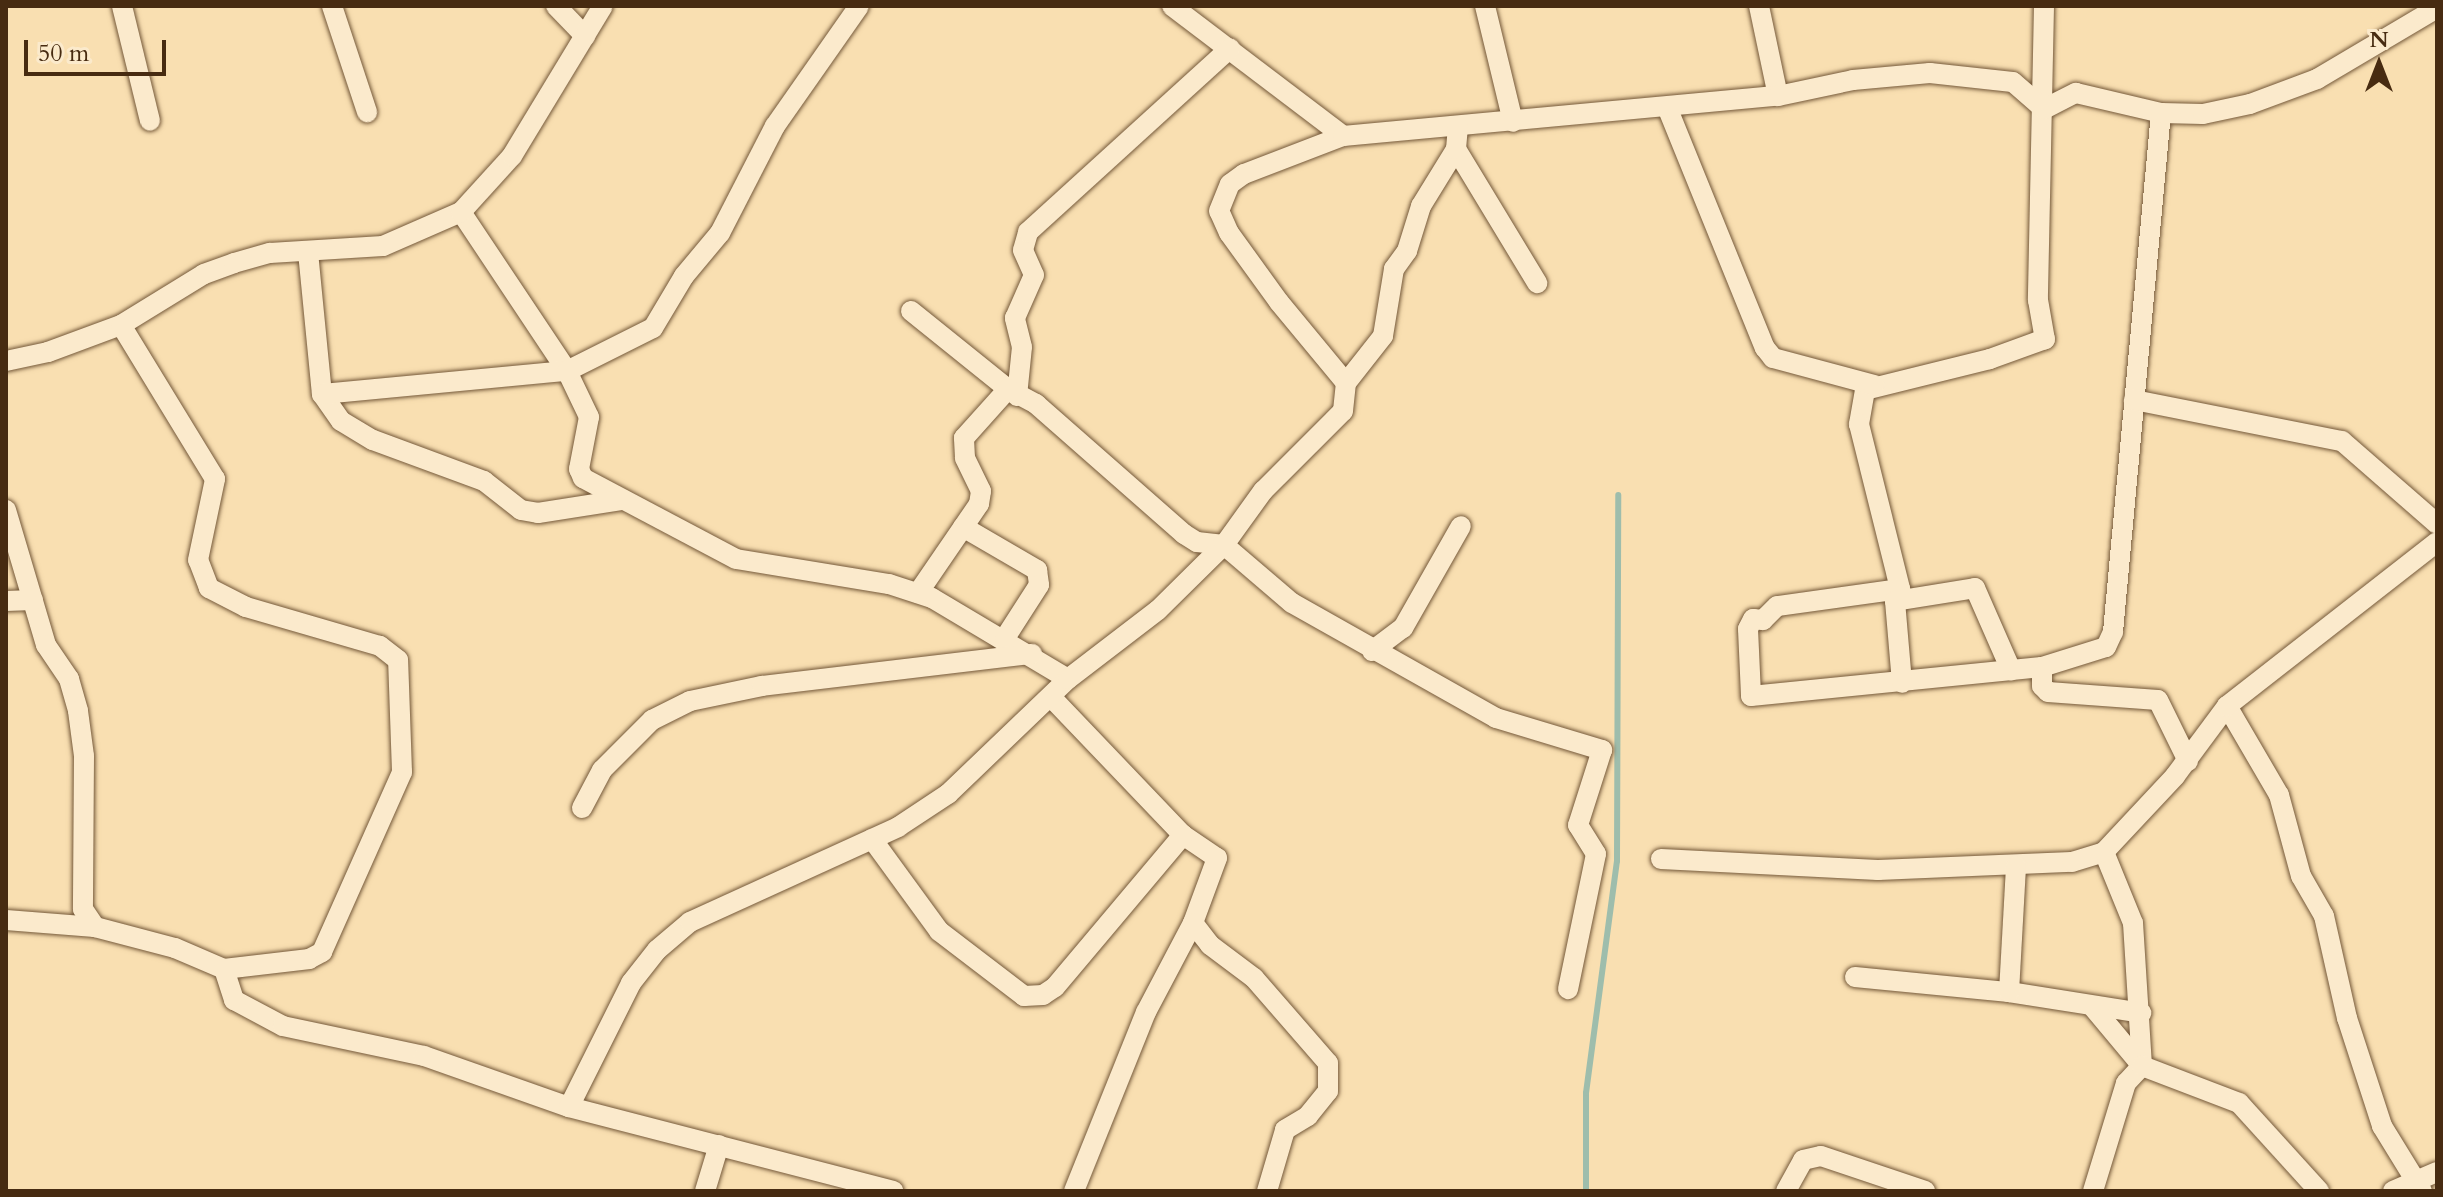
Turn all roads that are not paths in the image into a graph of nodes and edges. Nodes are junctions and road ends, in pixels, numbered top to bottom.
1 (122, 6) edge
2 (332, 6) edge
3 (556, 6) edge
4 (603, 6) edge
5 (859, 6) edge
6 (1172, 6) edge
7 (1485, 6) edge
8 (1759, 6) edge
9 (2044, 6) edge
10 (2437, 8) edge
11 (585, 36) junction
12 (1230, 48) junction
13 (1778, 96) junction
14 (1667, 107) junction
15 (2044, 109) junction
16 (367, 112) dead end
17 (2161, 113) junction
18 (150, 121) dead end
19 (1513, 122) junction
20 (1458, 127) junction
21 (1343, 136) junction
22 (1456, 149) junction
23 (461, 212) junction
24 (308, 252) junction
25 (1537, 283) dead end
26 (911, 311) dead end
27 (121, 325) junction
28 (6, 361) edge
29 (567, 371) junction
30 (1346, 383) junction
31 (1874, 385) junction
32 (1013, 392) junction
33 (322, 394) junction
34 (2134, 400) junction
35 (621, 500) junction
36 (6, 510) edge
37 (2437, 524) edge
38 (1461, 526) dead end
39 (963, 527) junction
40 (2437, 542) edge
41 (1224, 545) junction
42 (918, 593) junction
43 (1898, 595) junction
44 (33, 600) junction
45 (6, 601) edge
46 (1005, 638) junction
47 (1372, 651) junction
48 (1032, 654) junction
49 (2042, 667) junction
50 (2011, 670) junction
51 (1068, 679) junction
52 (1902, 683) junction
53 (1051, 697) junction
54 (2227, 706) junction
55 (2188, 761) junction
56 (582, 808) dead end
57 (1183, 835) junction
58 (872, 839) junction
59 (2104, 852) junction
60 (1661, 859) dead end
61 (2016, 866) junction
62 (6, 920) edge
63 (1193, 923) junction
64 (95, 927) junction
65 (224, 969) junction
66 (1855, 977) dead end
67 (1568, 989) dead end
68 (2009, 992) junction
69 (2092, 1006) junction
70 (2141, 1013) junction
71 (2142, 1066) junction
72 (569, 1107) junction
73 (719, 1145) junction
74 (2437, 1172) edge
75 (2420, 1187) edge
76 (2311, 1189) edge
77 (705, 1191) edge
78 (893, 1191) edge
79 (1074, 1191) edge
80 (1267, 1191) edge
81 (1786, 1191) edge
82 (1925, 1191) edge
83 (2093, 1191) edge
84 (2393, 1191) edge

1 - 18 street
2 - 16 street
3 - 11 street
4 - 11 street
5 - 29 street
6 - 12 street
7 - 19 street
8 - 13 street
9 - 15 street
10 - 17 street
11 - 23 street
12 - 21 street
12 - 32 street
13 - 14 street
13 - 15 street
14 - 19 street
14 - 31 street
15 - 17 street
15 - 31 street
17 - 34 street
19 - 20 street
20 - 21 street
20 - 22 street
21 - 30 street
22 - 25 street
22 - 30 street
23 - 24 street
23 - 29 street
24 - 27 street
24 - 33 street
26 - 32 street
27 - 28 street
27 - 65 street
29 - 33 street
29 - 35 street
30 - 41 street
31 - 43 street
32 - 39 street
32 - 41 street
33 - 35 street
34 - 37 street
34 - 49 street
35 - 42 street
36 - 44 street
38 - 47 street
39 - 42 street
39 - 46 street
40 - 54 street
41 - 47 street
41 - 51 street
42 - 46 street
43 - 50 street
43 - 52 street
43 - 52 street
44 - 45 street
44 - 64 street
46 - 48 street
47 - 67 street
48 - 51 street
48 - 56 street
49 - 50 street
49 - 55 street
50 - 52 street
51 - 53 street
53 - 57 street
53 - 58 street
54 - 55 street
54 - 75 street
55 - 59 street
57 - 58 street
57 - 63 street
58 - 72 street
59 - 61 street
59 - 70 street
60 - 61 street
61 - 68 street
62 - 64 street
63 - 79 street
63 - 80 street
64 - 65 street
65 - 72 street
66 - 68 street
68 - 69 street
69 - 70 street
69 - 71 street
70 - 71 street
71 - 76 street
71 - 83 street
72 - 73 street
73 - 77 street
73 - 78 street
74 - 75 street
75 - 84 street
81 - 82 street

